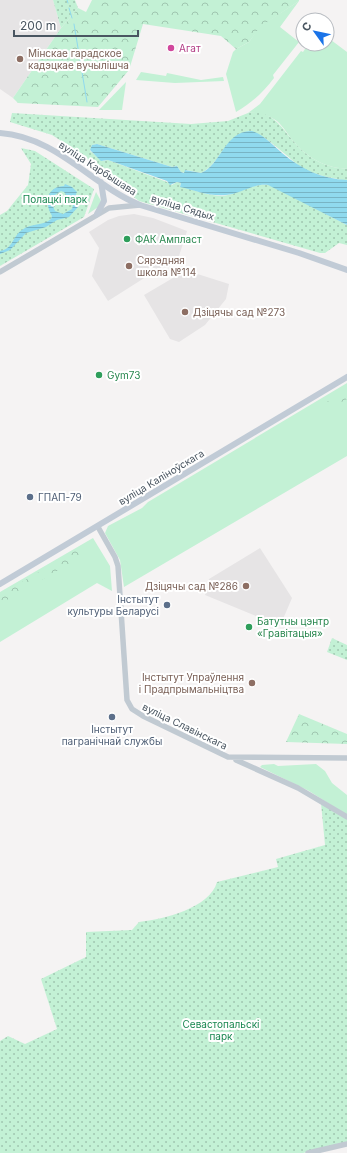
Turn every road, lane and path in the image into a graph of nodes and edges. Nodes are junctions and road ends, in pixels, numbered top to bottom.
1 (0, 133) edge
2 (101, 182) junction
3 (140, 205) junction
4 (97, 214) junction
5 (347, 270) edge
6 (0, 272) edge
7 (347, 377) edge
8 (98, 527) junction
9 (0, 584) edge
10 (228, 757) junction
11 (256, 758) junction
12 (347, 758) edge
13 (255, 768) junction
14 (347, 817) edge
15 (347, 1144) edge
16 (308, 1153) edge

1 - 2 main road, вуліца Карбышава
2 - 3 main road, вуліца Карбышава
2 - 4 main road
3 - 4 street, вуліца Сядых
3 - 5 main road, вуліца Сядых
4 - 6 street, вуліца Сядых
7 - 8 main road, вуліца Каліноўскага
8 - 9 main road, вуліца Каліноўскага
8 - 10 street, вуліца Славінскага
10 - 11 street, вуліца Славінскага
10 - 13 street
11 - 12 street, вуліца Славінскага
11 - 13 street
13 - 14 street
15 - 16 street

